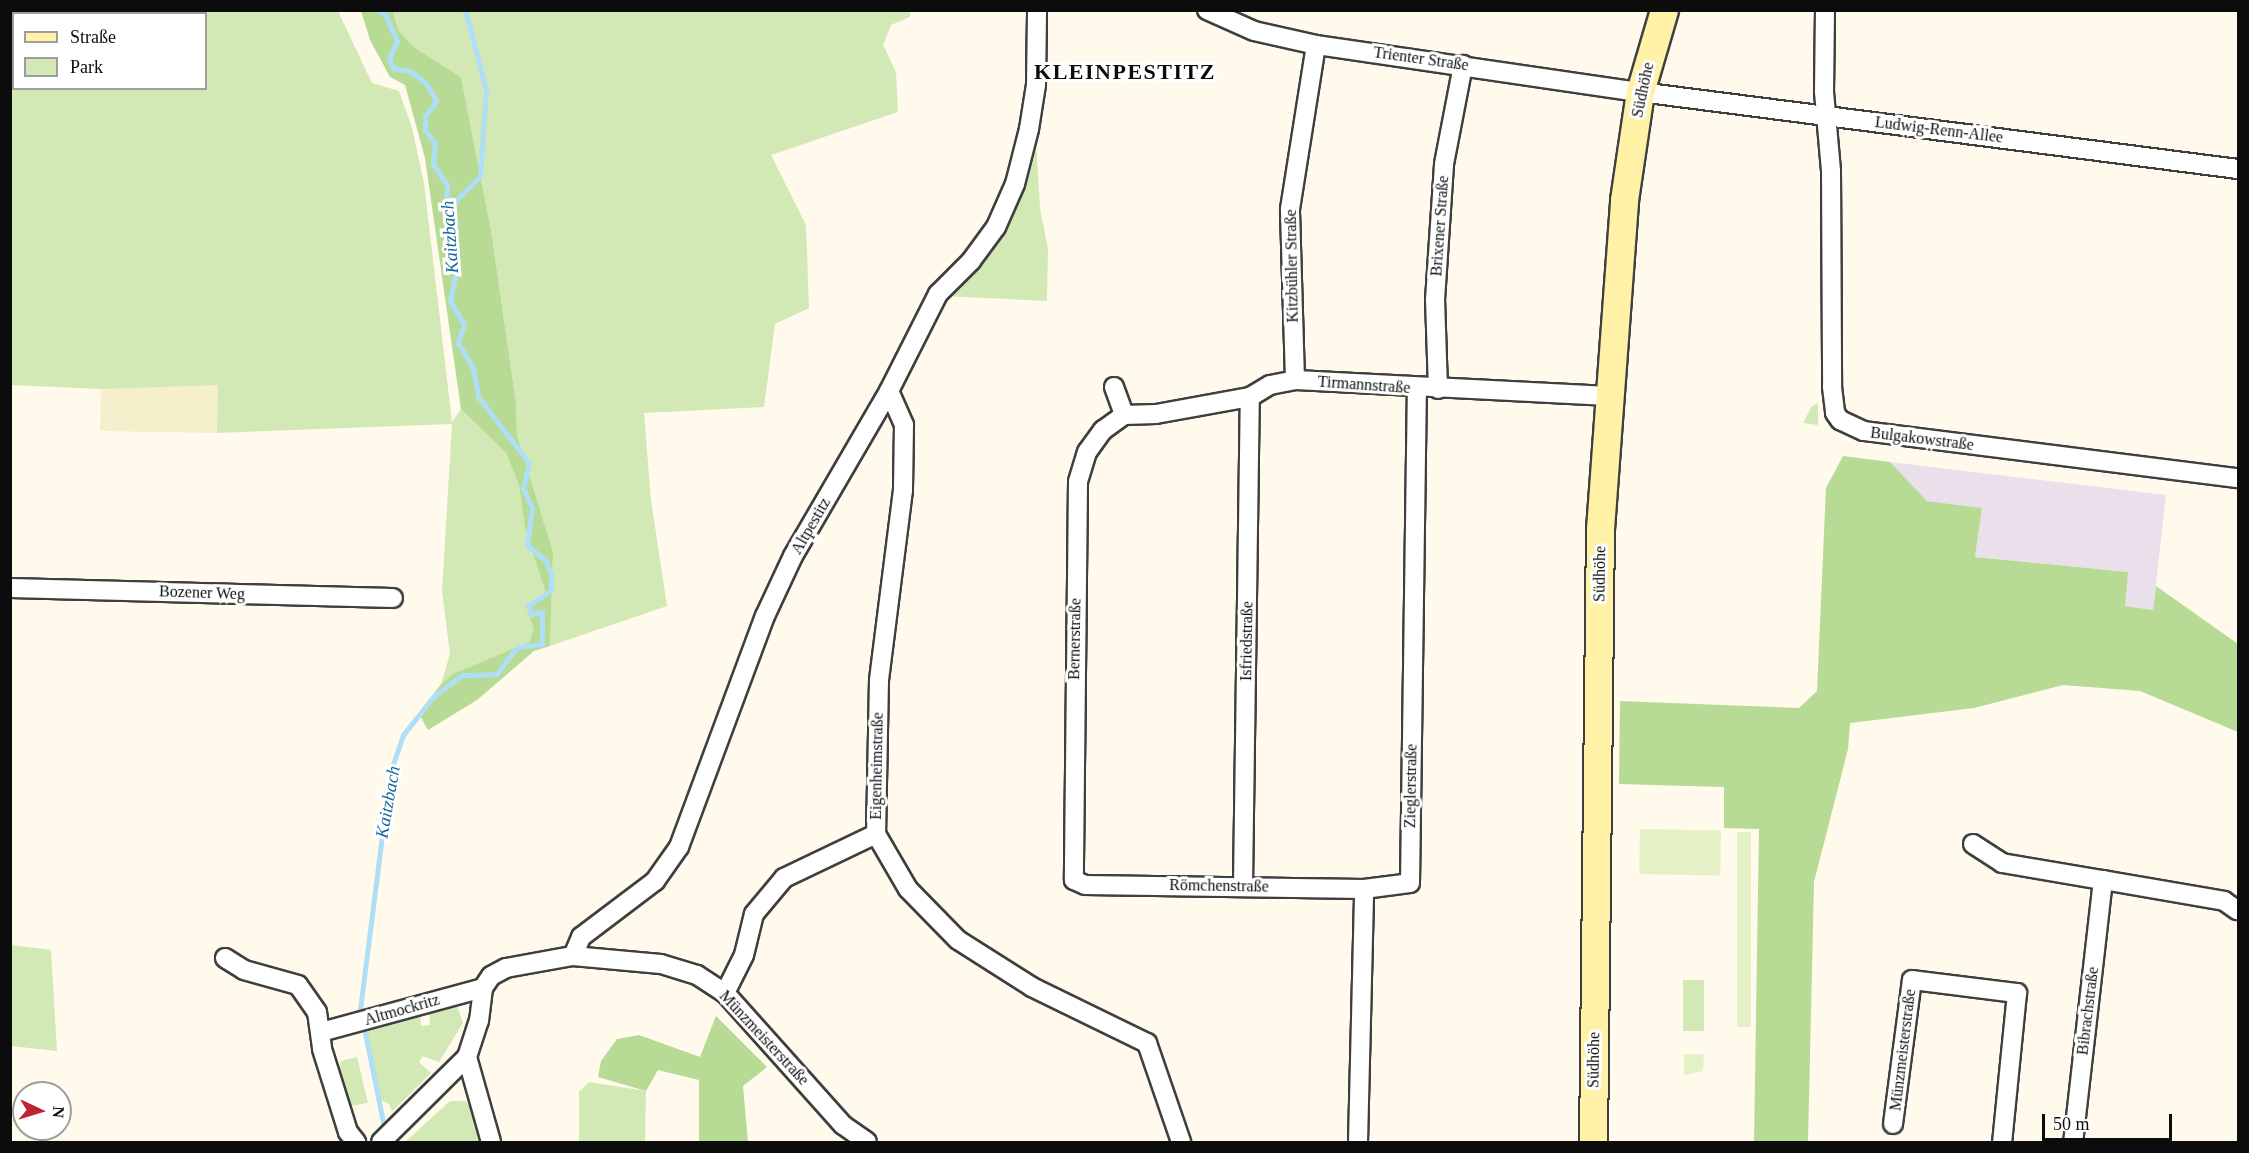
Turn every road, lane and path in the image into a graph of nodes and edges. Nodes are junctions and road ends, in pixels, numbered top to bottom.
1 (1037, 10) edge
2 (1208, 10) edge
3 (1664, 10) edge
4 (1825, 10) edge
5 (1316, 45) junction
6 (1463, 64) junction
7 (1640, 92) junction
8 (1825, 116) junction
9 (2238, 169) edge
10 (1295, 380) junction
11 (1114, 387) dead end
12 (1417, 389) junction
13 (1438, 389) junction
14 (889, 391) junction
15 (1610, 396) junction
16 (1250, 398) junction
17 (1124, 416) junction
18 (2238, 478) edge
19 (10, 588) edge
20 (393, 598) dead end
21 (876, 834) junction
22 (1972, 844) dead end
23 (1074, 880) joint
24 (2103, 880) junction
25 (1243, 885) junction
26 (1364, 889) junction
27 (2237, 910) dead end
28 (573, 956) junction
29 (225, 958) dead end
30 (483, 987) junction
31 (725, 993) junction
32 (321, 1032) junction
33 (467, 1057) junction
34 (1893, 1124) dead end
35 (2072, 1142) edge
36 (356, 1143) edge
37 (381, 1143) edge
38 (491, 1143) edge
39 (867, 1143) edge
40 (1180, 1143) edge
41 (1358, 1143) edge
42 (1593, 1143) edge
43 (2002, 1143) edge

1 - 14 street, Altpestitz
2 - 5 street, Trienter Straße
3 - 7 street, Südhöhe
4 - 8 street, Bulgakowstraße
5 - 6 street, Trienter Straße
5 - 10 street, Kitzbühler Straße
6 - 7 street, Trienter Straße
6 - 13 street, Brixener Straße
7 - 8 street, Ludwig-Renn-Allee
7 - 15 street, Südhöhe
8 - 9 street, Ludwig-Renn-Allee
8 - 18 street, Bulgakowstraße
10 - 12 street, Tirmannstraße
10 - 16 street, Tirmannstraße
11 - 17 street
12 - 13 street, Tirmannstraße
12 - 26 street, Zieglerstraße
13 - 15 street, Tirmannstraße
14 - 21 street, Eigenheimstraße
14 - 28 street, Altpestitz
15 - 42 street, Südhöhe
16 - 17 street, Tirmannstraße
16 - 25 street, Isfriedstraße
17 - 23 street, Bernerstraße
19 - 20 street, Bozener Weg
21 - 31 street
21 - 40 street, Eigenheimstraße
22 - 24 street
23 - 25 street, Römchenstraße
24 - 27 street
24 - 35 street, Bibrachstraße
25 - 26 street, Römchenstraße
26 - 41 street
28 - 30 street, Altmockritz
28 - 31 street, Münzmeisterstraße
29 - 32 street
30 - 32 street, Altmockritz
30 - 33 street
31 - 39 street, Münzmeisterstraße
32 - 36 street
33 - 37 street
33 - 38 street
34 - 43 street, Münzmeisterstraße

